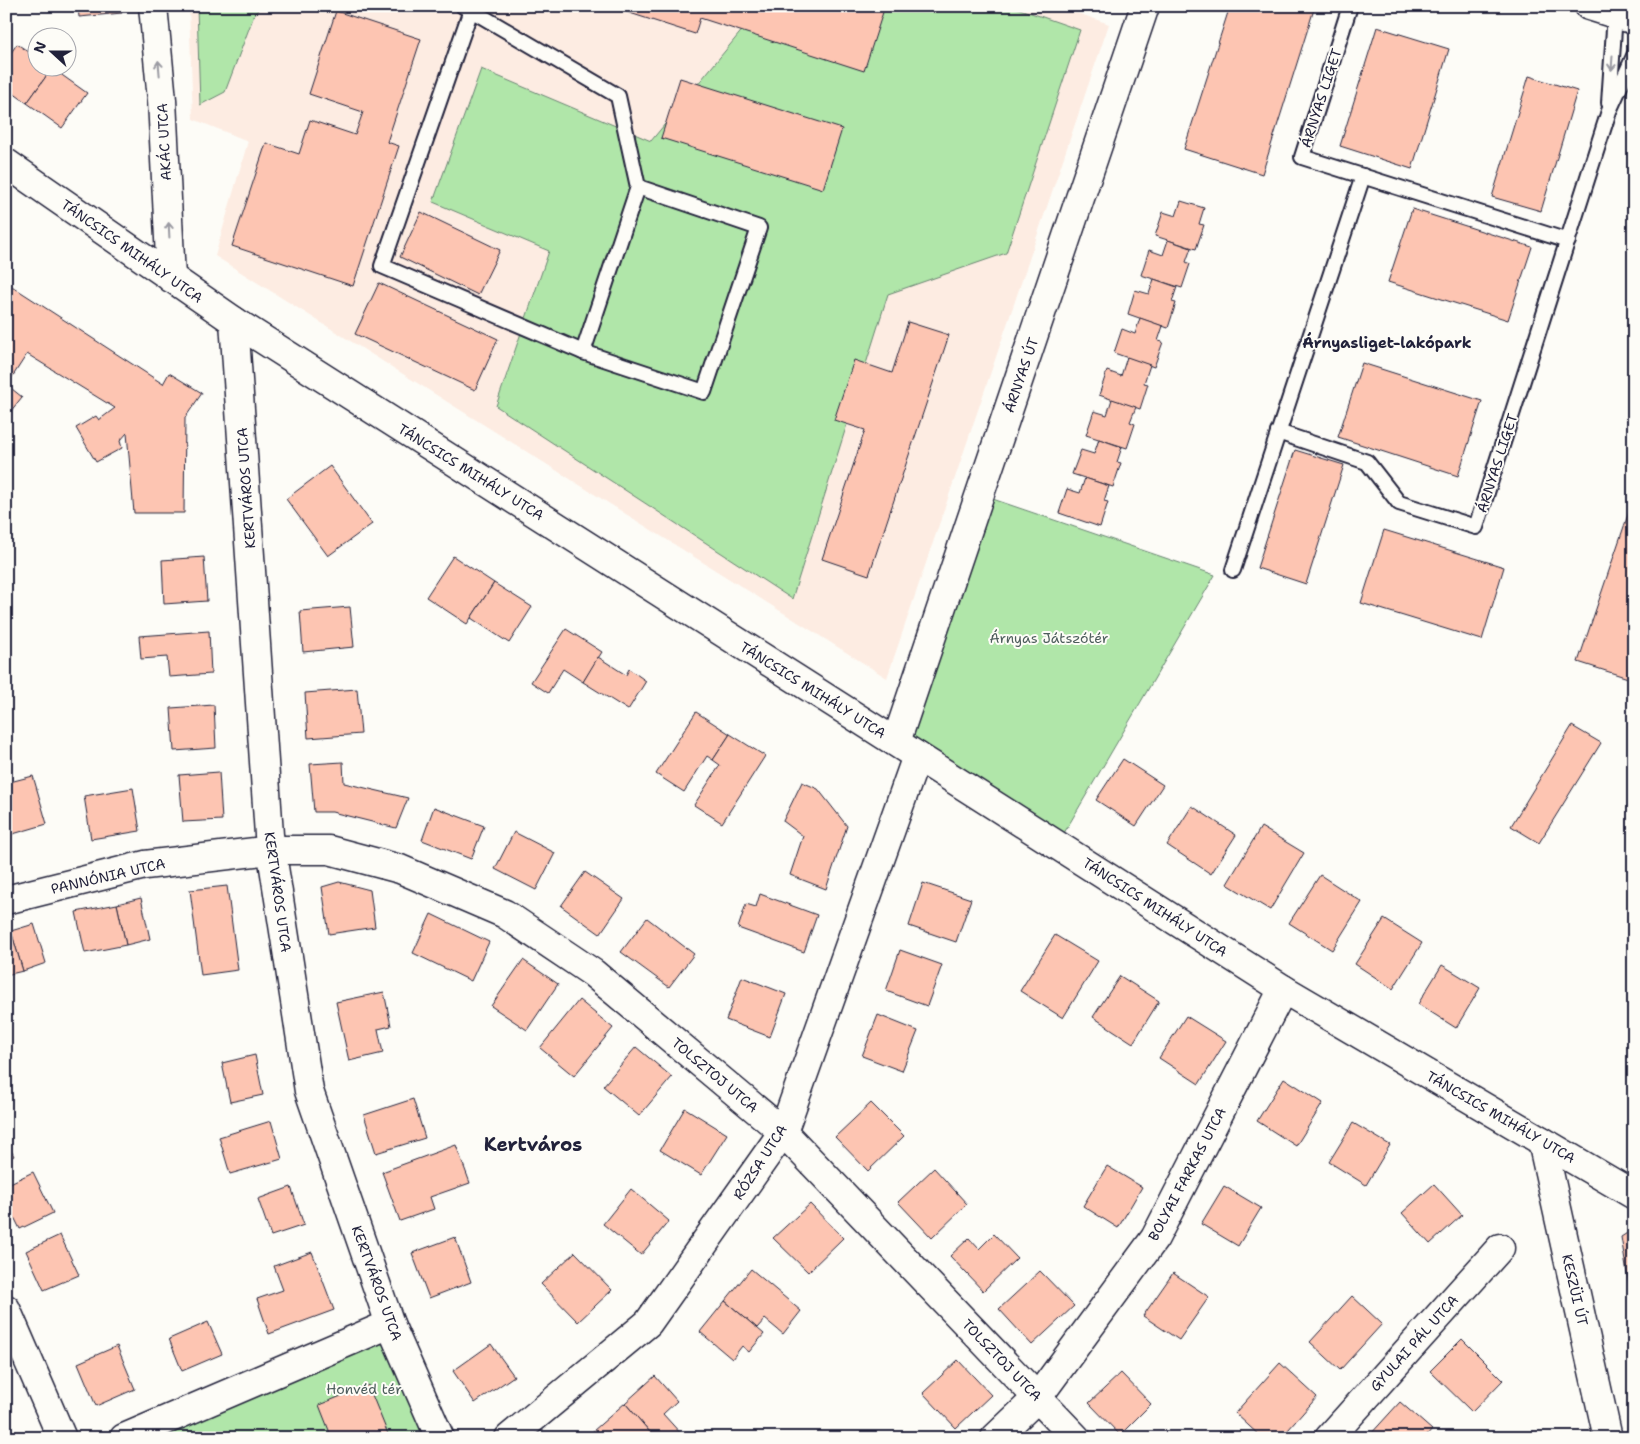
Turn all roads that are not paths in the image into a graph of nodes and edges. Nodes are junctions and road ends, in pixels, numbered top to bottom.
1 (153, 6) edge
2 (1350, 6) edge
3 (1141, 7) edge
4 (467, 8) edge
5 (1607, 11) edge
6 (1634, 56) edge
7 (1608, 111) junction
8 (6, 163) edge
9 (1363, 176) junction
10 (638, 187) junction
11 (1568, 241) junction
12 (171, 278) junction
13 (234, 321) junction
14 (584, 352) junction
15 (1278, 432) junction
16 (1232, 570) dead end
17 (906, 749) junction
18 (271, 850) junction
19 (6, 900) edge
20 (1283, 989) junction
21 (783, 1132) junction
22 (1542, 1141) junction
23 (1634, 1195) edge
24 (1500, 1248) dead end
25 (6, 1309) edge
26 (390, 1324) junction
27 (1038, 1397) junction
28 (62, 1438) edge
29 (124, 1438) edge
30 (440, 1438) edge
31 (510, 1438) edge
32 (995, 1438) edge
33 (1076, 1438) edge
34 (1329, 1438) edge
35 (1608, 1438) edge

12 -> 1 street, AKÁC UTCA
2 - 9 lane, ÁRNYAS LIGET
3 - 17 street, ÁRNYAS ÚT
4 - 10 lane
4 - 14 lane
5 -> 7 lane
6 - 7 lane
7 - 11 lane, ÁRNYAS LIGET
8 - 12 street, TÁNCSICS MIHÁLY UTCA
9 - 11 lane, ÁRNYAS LIGET
9 - 15 lane
10 - 14 lane
10 - 14 lane
11 - 15 lane, ÁRNYAS LIGET
12 - 13 street, TÁNCSICS MIHÁLY UTCA
13 - 17 street, TÁNCSICS MIHÁLY UTCA
13 - 18 street, KERTVÁROS UTCA
15 - 16 lane
17 - 20 street, TÁNCSICS MIHÁLY UTCA
17 - 21 street, RÓZSA UTCA
18 - 19 street, PANNÓNIA UTCA
18 - 21 street, TOLSZTOJ UTCA
18 - 26 street, KERTVÁROS UTCA
20 - 22 street, TÁNCSICS MIHÁLY UTCA
20 - 27 street, BOLYAI FARKAS UTCA
21 - 27 street, TOLSZTOJ UTCA
21 - 31 street, RÓZSA UTCA
22 - 23 street, TÁNCSICS MIHÁLY UTCA
22 - 35 street, KESZÜI ÚT
24 - 34 street, GYULAI PÁL UTCA
25 - 28 street
26 - 29 street
26 - 30 street, KERTVÁROS UTCA
27 - 32 street, BOLYAI FARKAS UTCA
27 - 33 street, TOLSZTOJ UTCA

